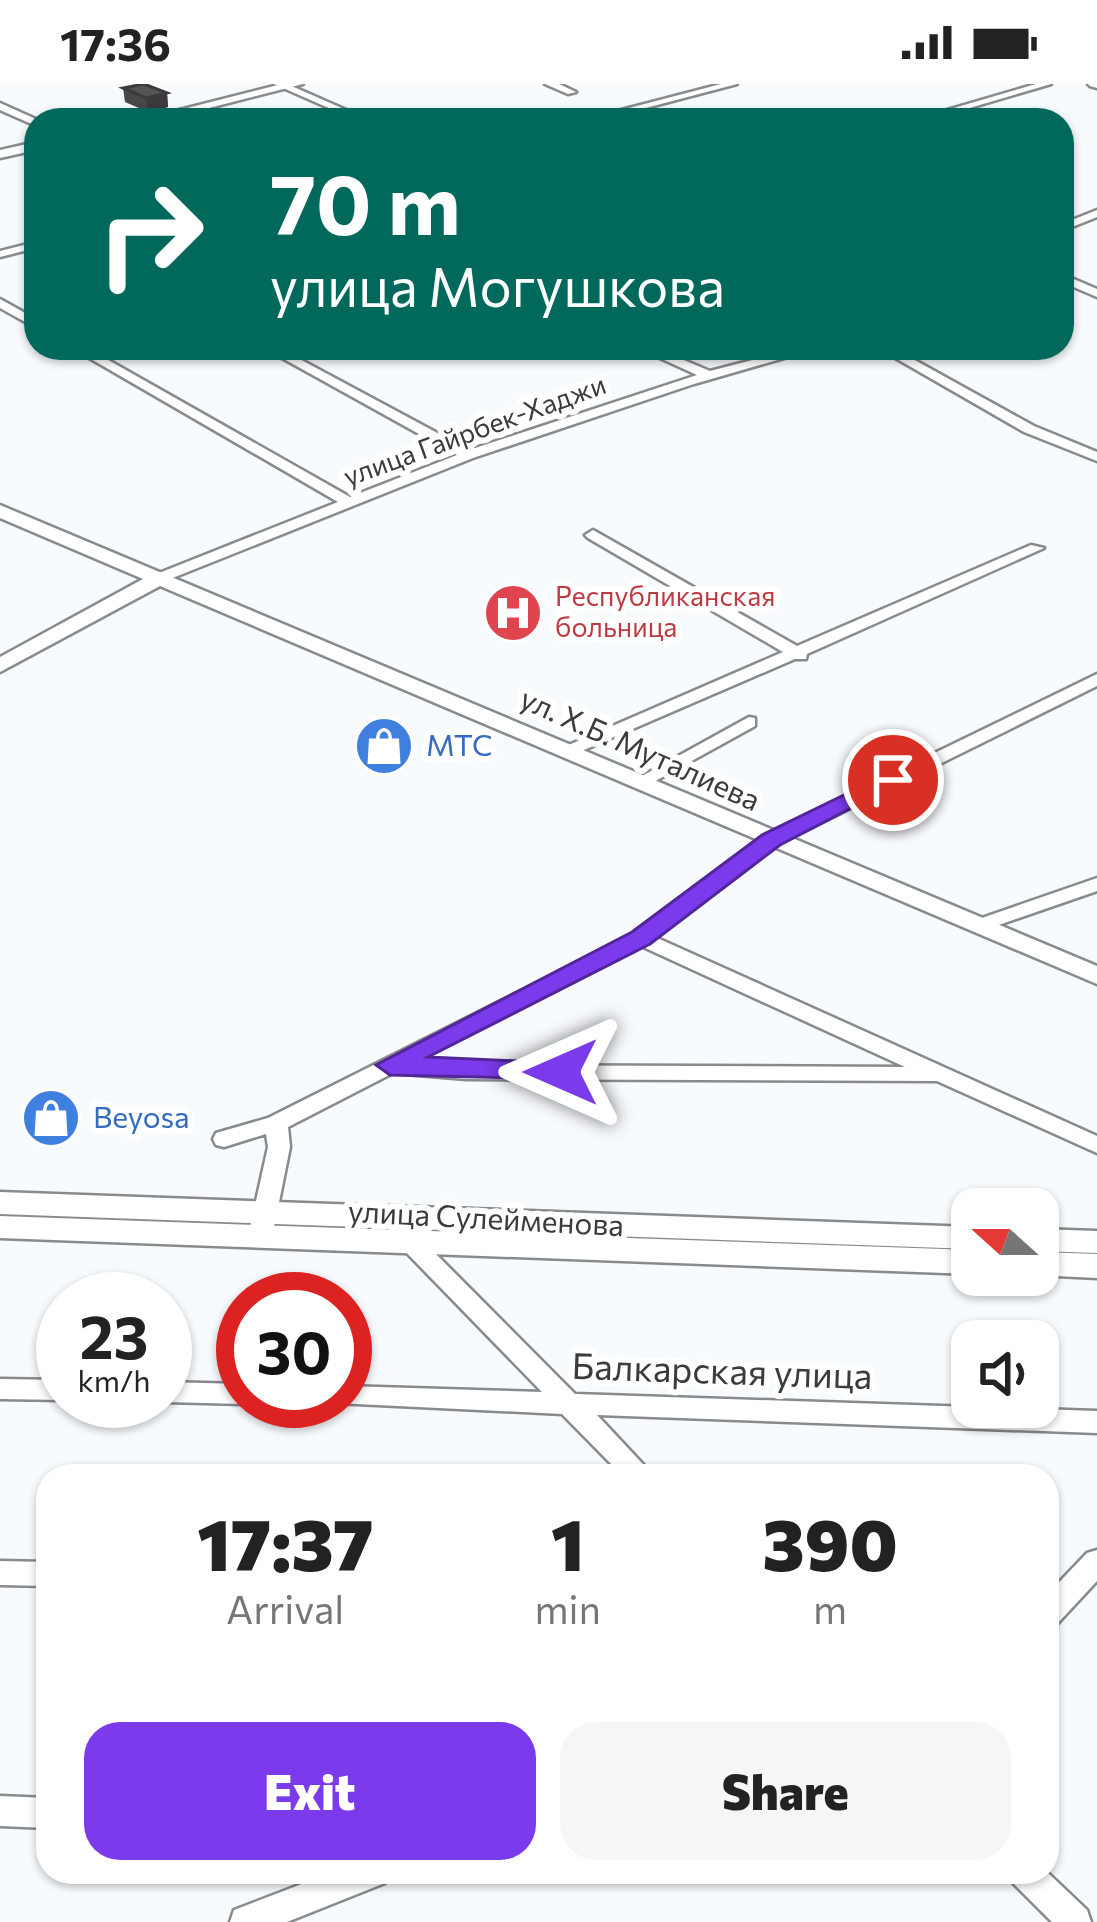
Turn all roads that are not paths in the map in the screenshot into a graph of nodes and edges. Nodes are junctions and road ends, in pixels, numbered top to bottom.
1 (550, 84) edge
2 (732, 84) edge
3 (1046, 84) edge
4 (287, 85) edge
5 (571, 92) dead end
6 (194, 108) edge
7 (338, 108) edge
8 (636, 108) edge
9 (961, 108) edge
10 (99, 360) edge
11 (292, 360) edge
12 (672, 360) edge
13 (769, 360) edge
14 (905, 360) edge
15 (710, 376) junction
16 (468, 455) junction
17 (1097, 458) edge
18 (350, 503) junction
19 (0, 511) edge
20 (592, 535) dead end
21 (1036, 548) dead end
22 (160, 578) junction
23 (800, 655) junction
24 (0, 666) edge
25 (1097, 680) edge
26 (749, 722) dead end
27 (570, 751) junction
28 (642, 781) junction
29 (771, 840) junction
30 (1097, 884) edge
31 (980, 926) junction
32 (641, 938) junction
33 (1097, 976) edge
34 (390, 1065) junction
35 (941, 1074) junction
36 (276, 1123) junction
37 (224, 1138) dead end
38 (1097, 1145) edge
39 (0, 1203) edge
40 (264, 1223) junction
41 (0, 1227) edge
42 (951, 1238) edge
43 (410, 1241) junction
44 (1059, 1241) edge
45 (1097, 1243) edge
46 (951, 1261) edge
47 (1059, 1265) edge
48 (1097, 1267) edge
49 (0, 1389) edge
50 (36, 1390) edge
51 (372, 1397) edge
52 (570, 1402) junction
53 (1097, 1422) edge
54 (629, 1464) edge
55 (1097, 1562) edge
56 (0, 1573) edge
57 (36, 1574) edge
58 (1059, 1598) edge
59 (0, 1811) edge
60 (36, 1812) edge
61 (343, 1884) edge
62 (1036, 1884) edge
63 (246, 1922) edge
64 (1075, 1922) edge

1 - 5 street
2 - 8 street
3 - 9 street
4 - 6 main road
4 - 7 street
10 - 18 street
11 - 16 street
12 - 15 street
13 - 15 street, улица Гайрбек-Хаджи
14 - 17 street
15 - 16 street, улица Гайрбек-Хаджи
16 - 18 street, улица Гайрбек-Хаджи
18 - 22 street, улица Гайрбек-Хаджи
19 - 22 main road, ул. Х.Б. Муталиева
20 - 23 street
21 - 23 street
22 - 24 main road
22 - 27 main road, ул. Х.Б. Муталиева
23 - 27 street
25 - 29 street
26 - 28 street
27 - 28 main road, ул. Х.Б. Муталиева
28 - 29 main road, ул. Х.Б. Муталиева
29 - 31 main road, ул. Х.Б. Муталиева
29 - 32 street
30 - 31 street
31 - 33 main road, ул. Х.Б. Муталиева
32 - 34 street
32 - 35 street
34 - 35 street
34 - 36 street
35 - 38 street
36 - 37 street
36 - 40 street
39 - 40 main road, улица Сулейменова
40 - 41 main road, улица Сулейменова
40 - 42 main road, улица Сулейменова
40 - 43 main road, улица Сулейменова
43 - 46 main road, улица Сулейменова
43 - 52 street
44 - 45 main road
47 - 48 main road
49 - 50 street
51 - 52 street, Балкарская улица
52 - 53 street, Балкарская улица
52 - 54 street
55 - 58 street
56 - 57 street
59 - 60 street
61 - 63 street
62 - 64 street

